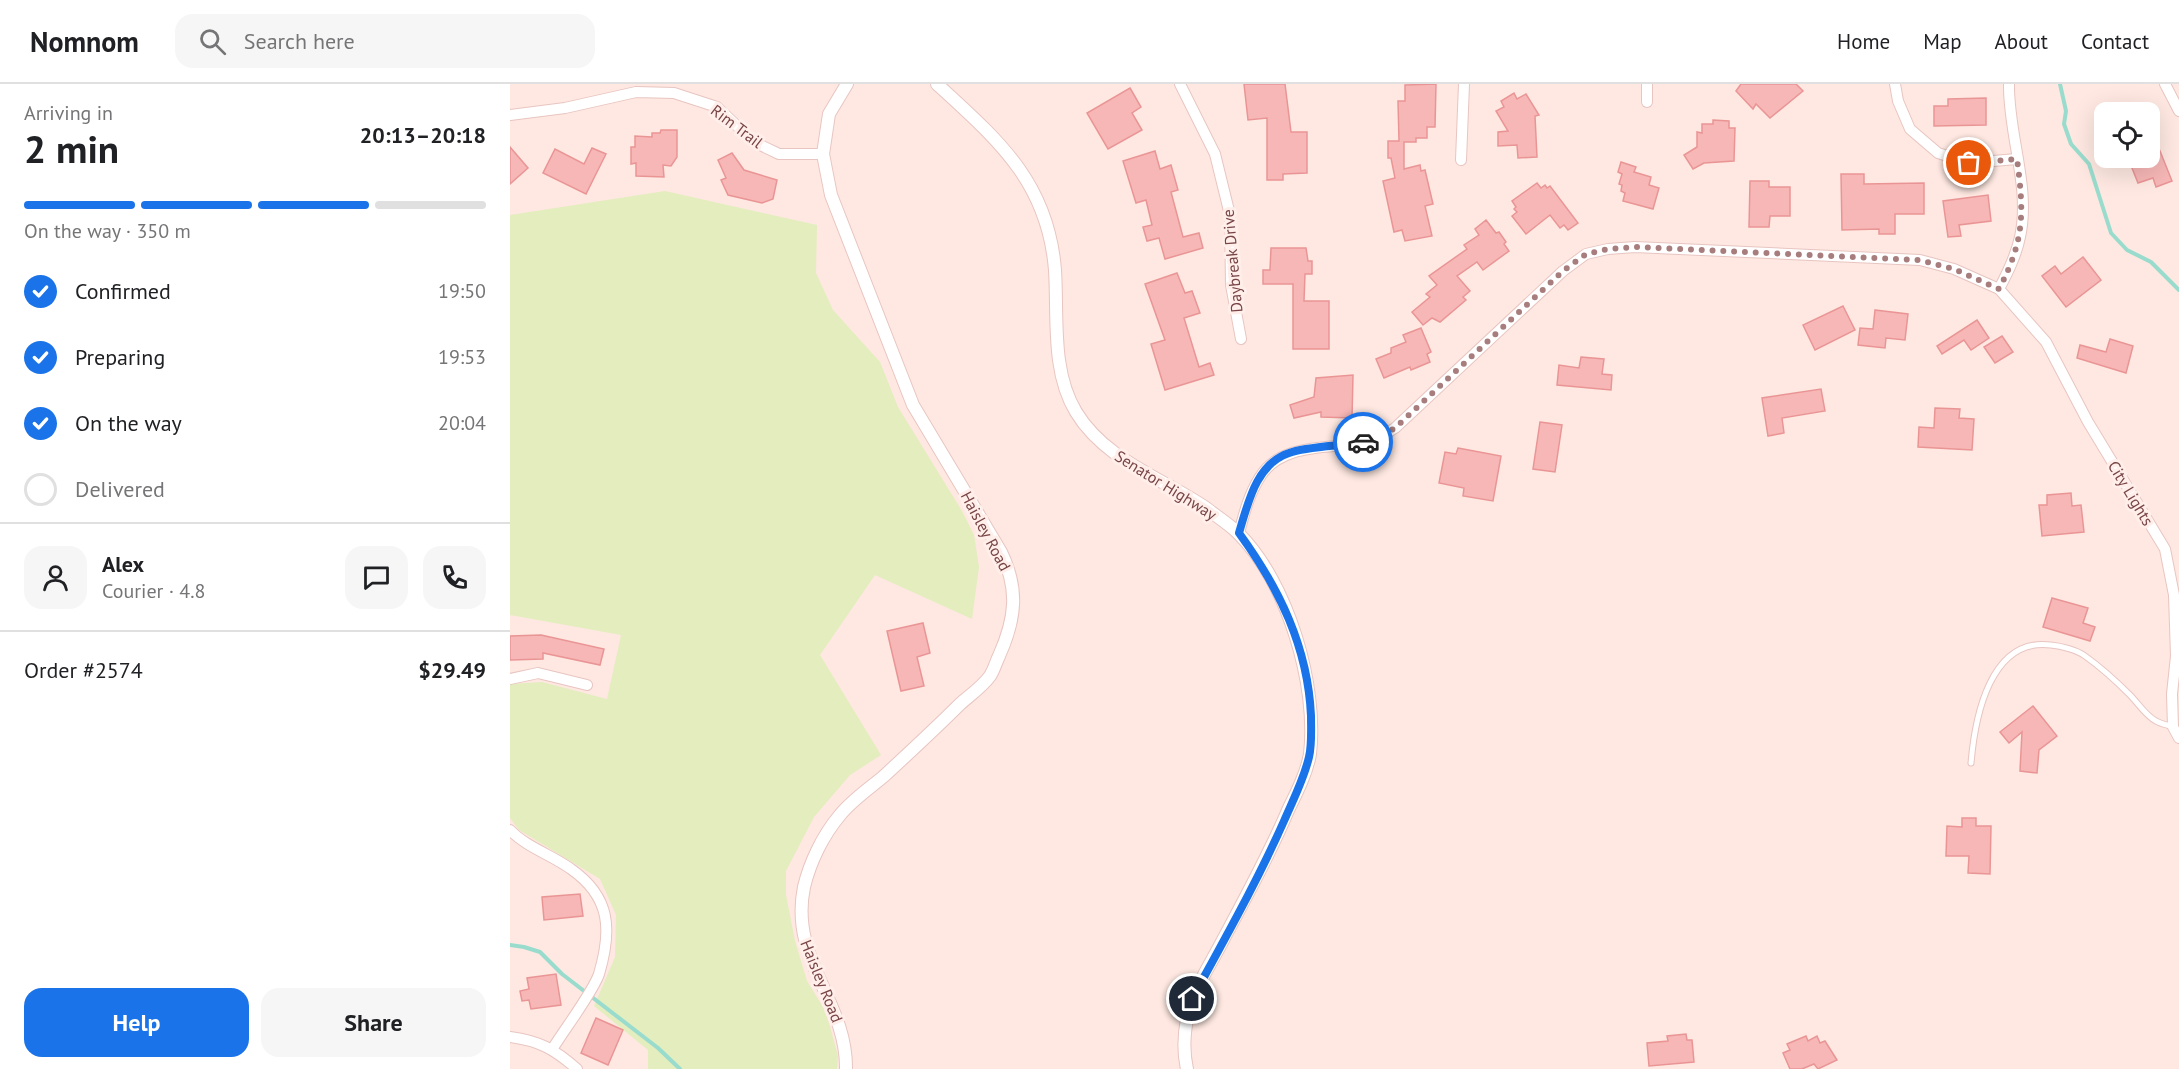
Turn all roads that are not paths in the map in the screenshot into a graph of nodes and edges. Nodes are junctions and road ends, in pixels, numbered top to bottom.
1 (847, 84) edge
2 (937, 84) edge
3 (1180, 84) edge
4 (1464, 84) edge
5 (1647, 84) edge
6 (1895, 84) edge
7 (2009, 84) edge
8 (2165, 84) edge
9 (1647, 102) dead end
10 (2179, 111) edge
11 (510, 115) edge
12 (824, 154) junction
13 (2017, 159) junction
14 (1461, 160) dead end
15 (1999, 289) junction
16 (1241, 339) dead end
17 (1239, 533) junction
18 (510, 679) edge
19 (587, 685) dead end
20 (2173, 726) junction
21 (2179, 738) edge
22 (1971, 763) dead end
23 (510, 830) edge
24 (510, 1037) edge
25 (552, 1048) junction
26 (577, 1069) edge
27 (846, 1069) edge
28 (1187, 1069) edge

1 - 12 street, Haisley Road
2 - 17 street, Senator Highway
3 - 16 street, Daybreak Drive
4 - 14 street
5 - 9 street
6 - 13 street
7 - 13 street
8 - 10 street
11 - 12 street, Rim Trail
12 - 27 street, Haisley Road
13 - 15 street
15 - 17 street
15 - 20 street, City Lights
17 - 28 street, Senator Highway
18 - 19 street
20 - 21 street, City Lights
20 - 22 lane
23 - 25 street
24 - 25 street
25 - 26 street

